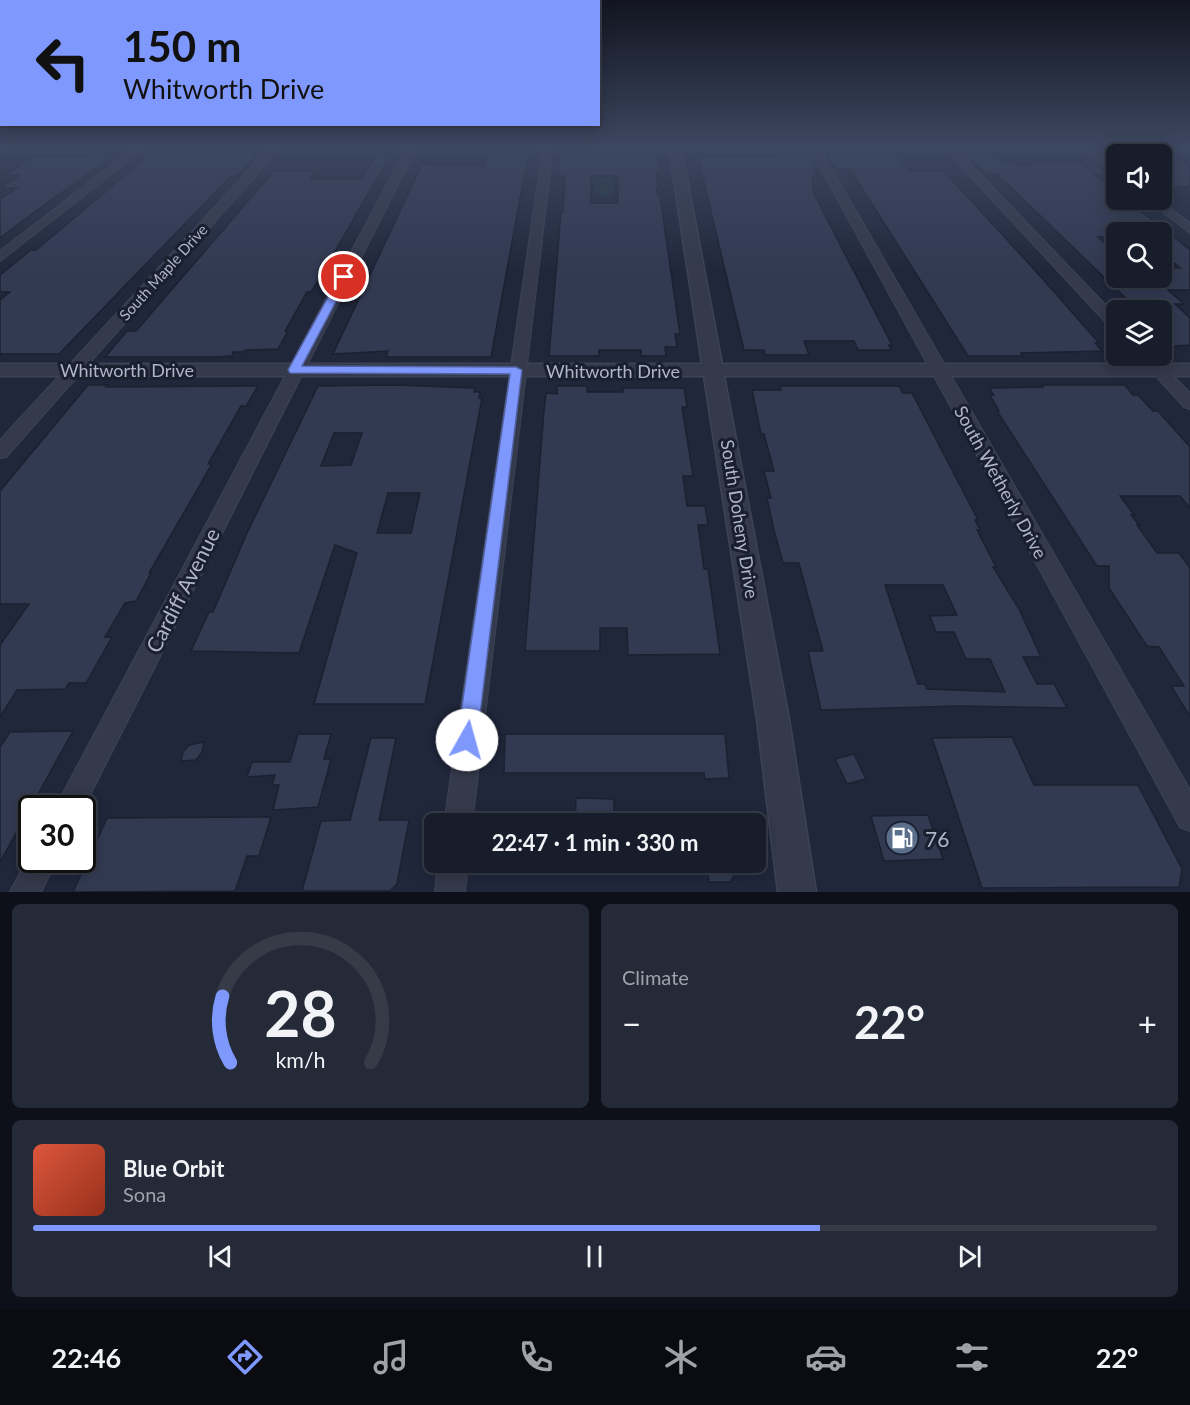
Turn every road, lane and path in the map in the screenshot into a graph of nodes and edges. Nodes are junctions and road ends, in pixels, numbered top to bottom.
1 (88, 189) edge
2 (238, 189) edge
3 (390, 189) edge
4 (542, 189) edge
5 (682, 189) edge
6 (837, 189) edge
7 (987, 189) edge
8 (1166, 210) edge
9 (1190, 228) edge
10 (0, 257) edge
11 (1106, 314) edge
12 (1156, 366) edge
13 (0, 370) edge
14 (74, 370) junction
15 (294, 370) junction
16 (516, 370) junction
17 (939, 370) junction
18 (1160, 370) junction
19 (1190, 370) edge
20 (715, 371) junction
21 (1190, 402) edge
22 (0, 452) edge
23 (76, 795) edge
24 (459, 813) edge
25 (1190, 817) edge
26 (35, 873) edge
27 (452, 873) edge
28 (25, 892) edge
29 (450, 892) edge
30 (797, 892) edge

1 - 10 street
2 - 14 street, South Maple Drive
3 - 15 street, Cardiff Avenue
4 - 16 street
5 - 20 street, South Doheny Drive
6 - 17 street, South Wetherly Drive
7 - 11 street
8 - 9 street
12 - 18 street
13 - 14 street, Whitworth Drive
14 - 15 street, Whitworth Drive
14 - 22 street, South Maple Drive
15 - 16 street, Whitworth Drive
15 - 23 street, Cardiff Avenue
16 - 20 street, Whitworth Drive
16 - 24 street
17 - 18 street, Whitworth Drive
17 - 20 street, Whitworth Drive
17 - 25 street, South Wetherly Drive
18 - 19 street, Whitworth Drive
18 - 21 street
20 - 30 street, South Doheny Drive
26 - 28 street
27 - 29 street

